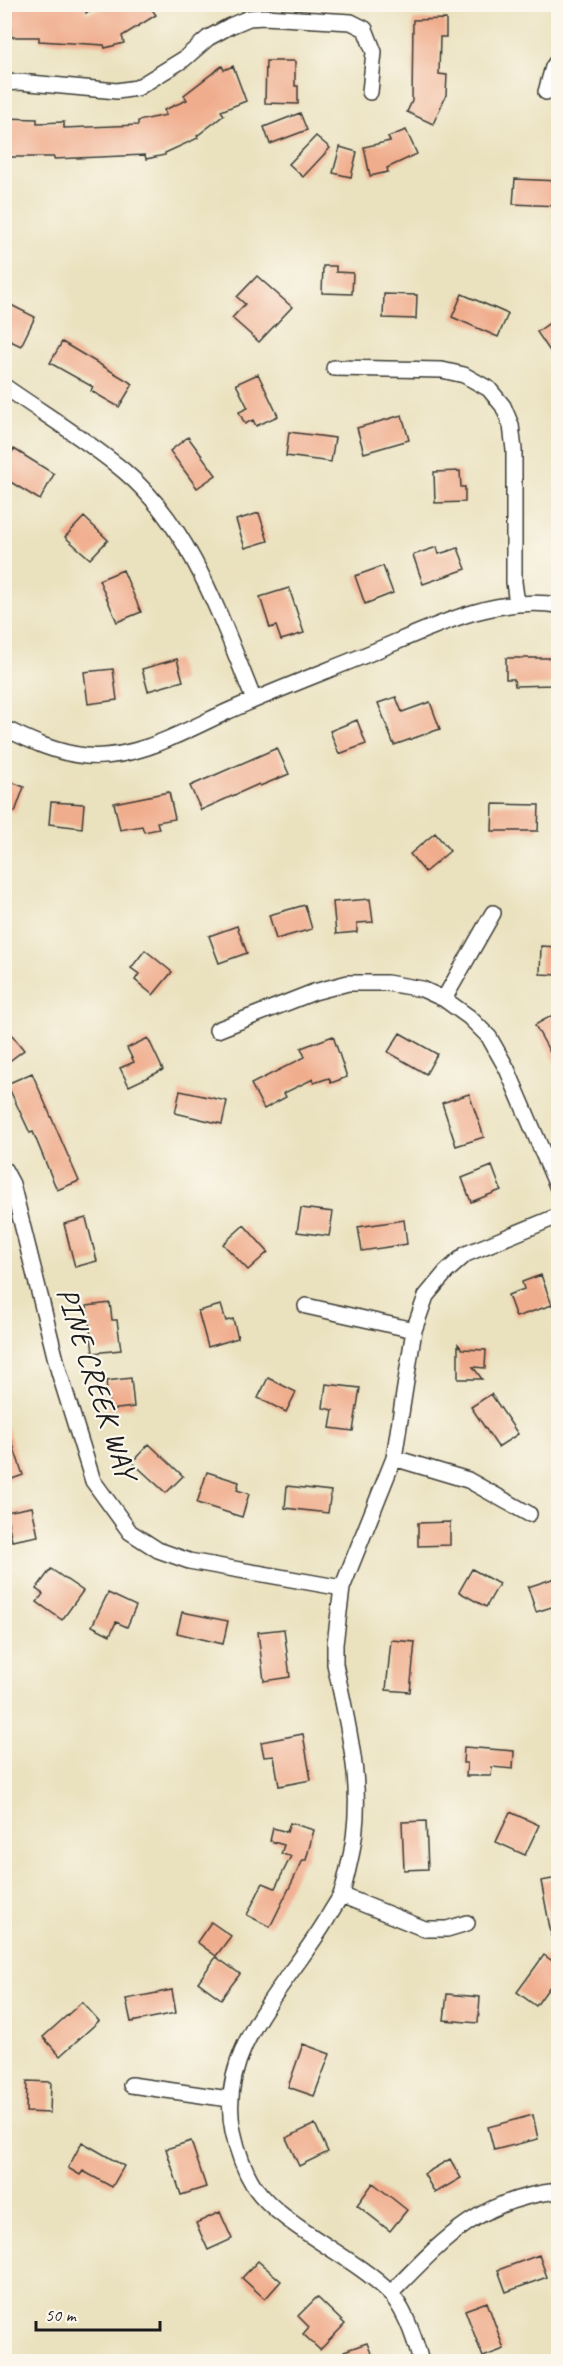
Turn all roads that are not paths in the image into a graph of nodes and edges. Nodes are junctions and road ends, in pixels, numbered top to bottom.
1 (264, 11) edge
2 (558, 60) edge
3 (4, 83) edge
4 (370, 92) dead end
5 (546, 92) dead end
6 (334, 368) dead end
7 (4, 386) edge
8 (517, 604) junction
9 (558, 605) edge
10 (254, 700) junction
11 (4, 728) edge
12 (493, 913) dead end
13 (444, 999) junction
14 (217, 1030) dead end
15 (4, 1169) edge
16 (558, 1188) edge
17 (558, 1216) edge
18 (306, 1306) dead end
19 (414, 1330) junction
20 (394, 1458) junction
21 (529, 1514) dead end
22 (342, 1588) junction
23 (341, 1895) junction
24 (467, 1923) dead end
25 (131, 2085) dead end
26 (230, 2099) junction
27 (558, 2191) edge
28 (390, 2294) junction
29 (421, 2361) edge

1 - 3 street
1 - 4 street
2 - 5 street
6 - 8 street
7 - 10 street
8 - 9 street
8 - 10 street
10 - 11 street
12 - 13 street
13 - 14 street
13 - 16 street
15 - 22 street, PINE CREEK WAY
17 - 19 street
18 - 19 street
19 - 20 street
20 - 21 street
20 - 22 street
22 - 23 street
23 - 24 street
23 - 26 street
25 - 26 street
26 - 28 street
27 - 28 street
28 - 29 street

